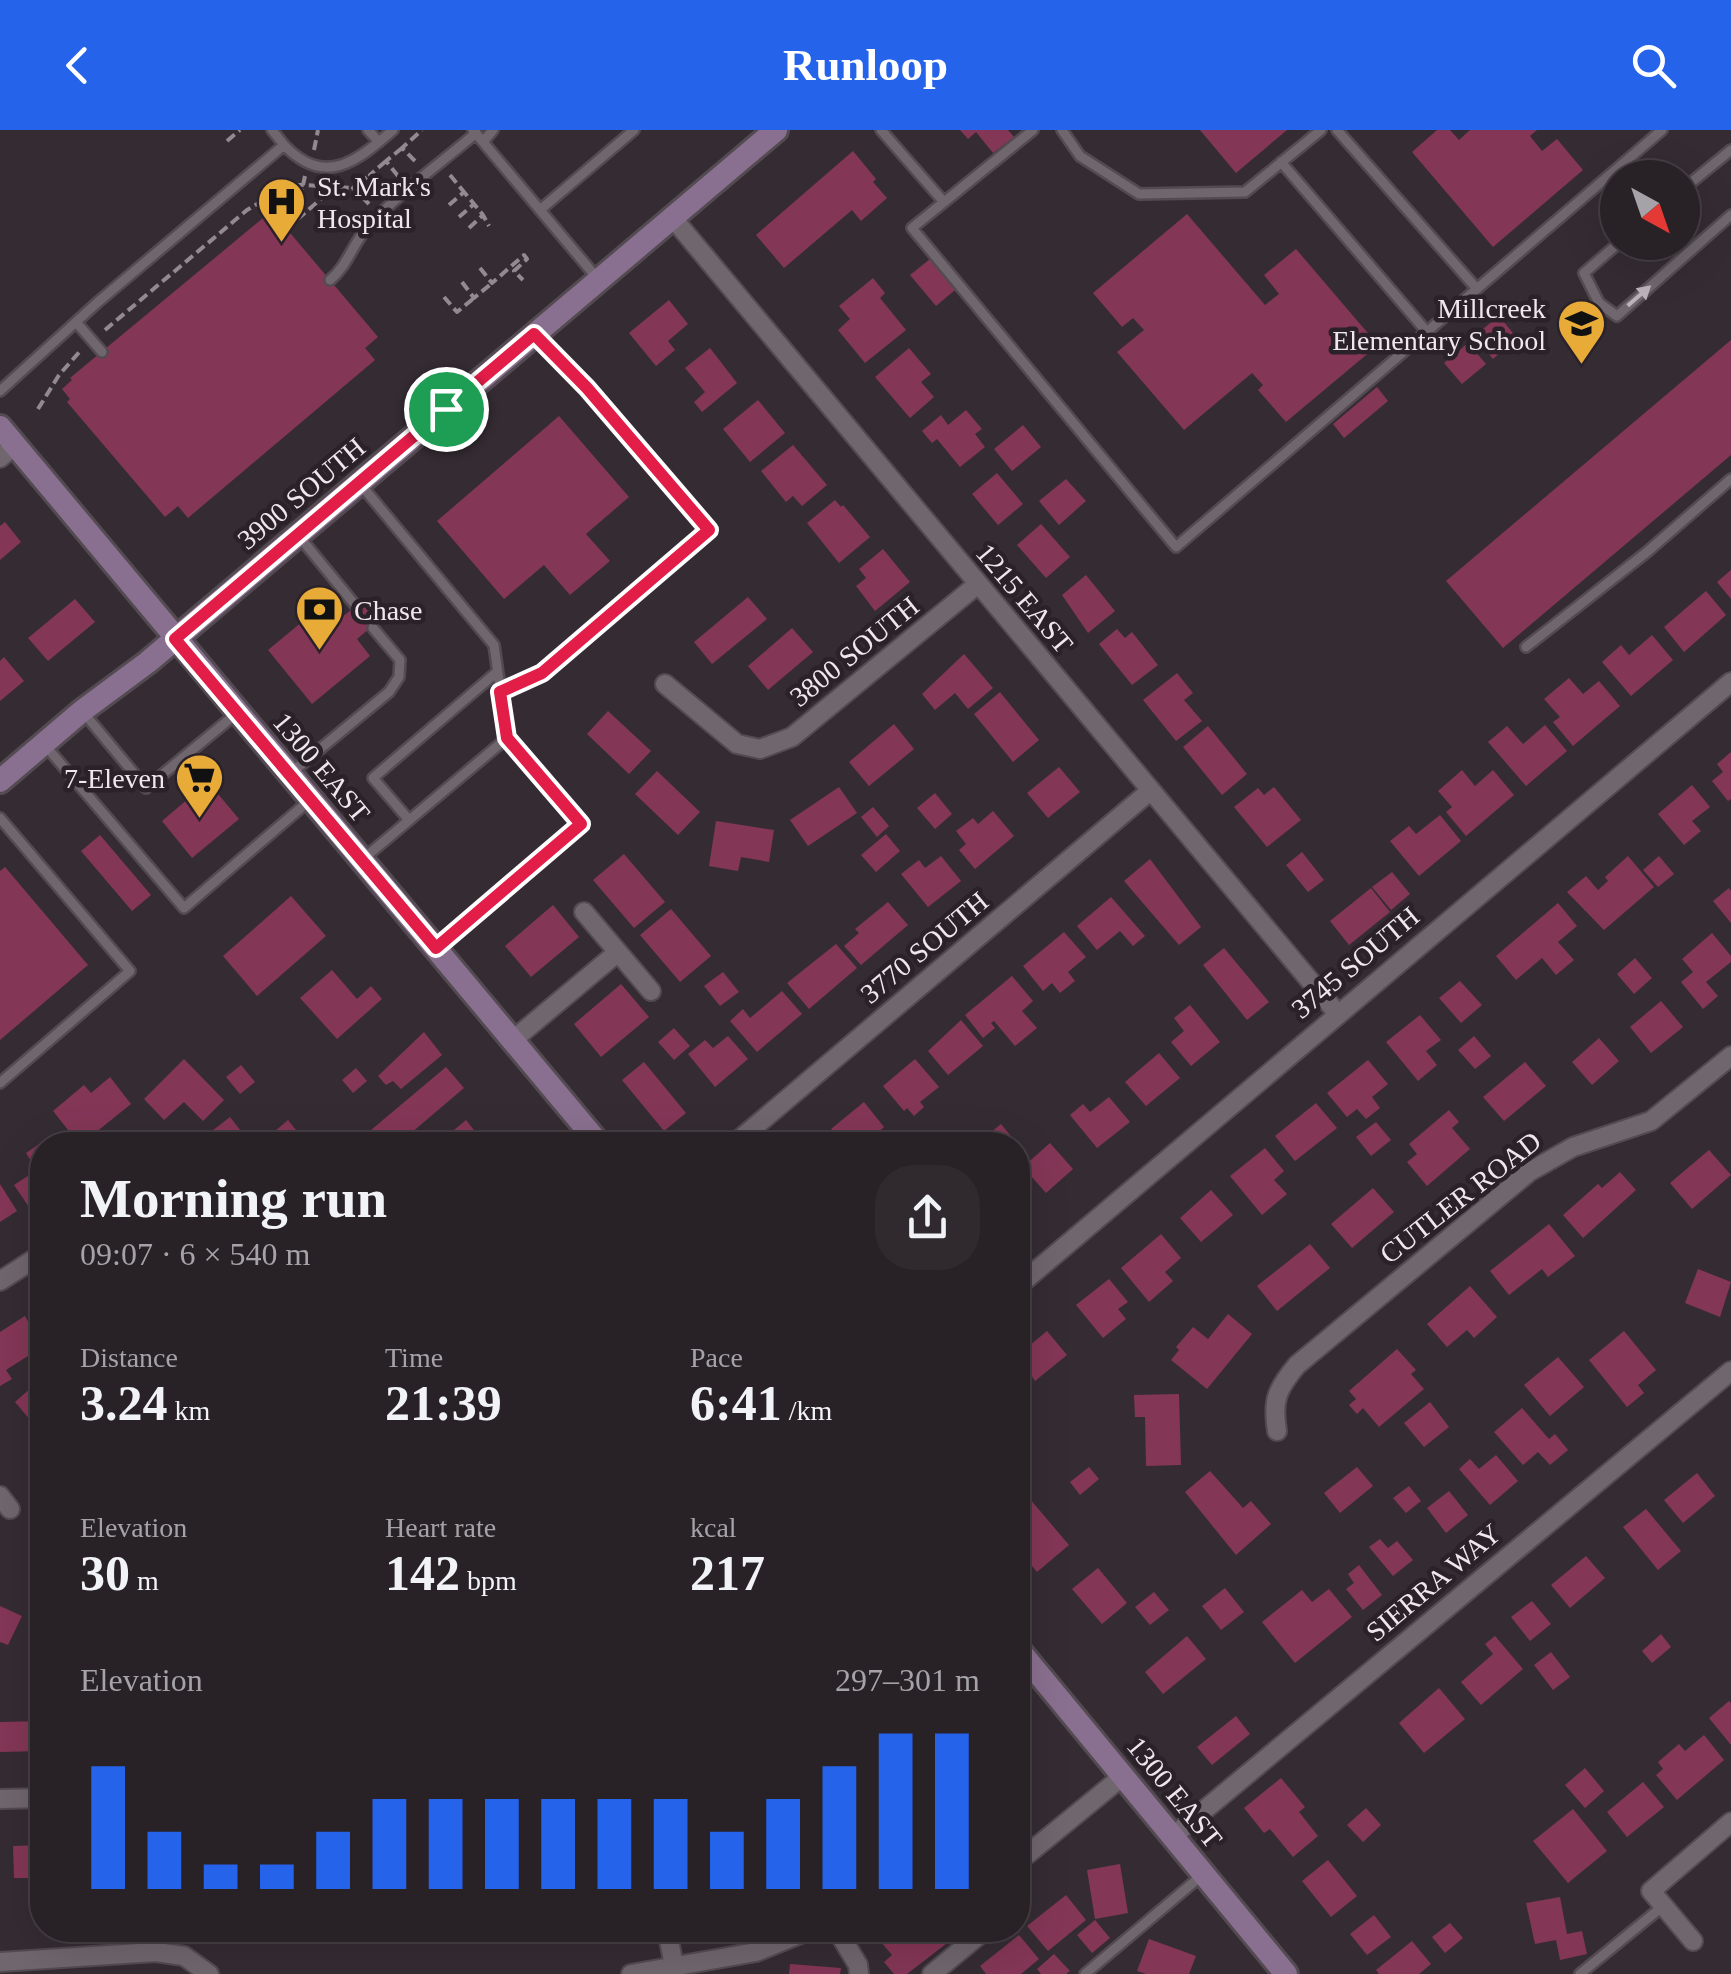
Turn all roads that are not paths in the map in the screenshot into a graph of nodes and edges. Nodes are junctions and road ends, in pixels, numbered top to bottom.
1 (272, 130) edge
2 (368, 130) edge
3 (394, 130) edge
4 (493, 130) edge
5 (634, 130) edge
6 (776, 130) edge
7 (881, 130) edge
8 (1033, 130) edge
9 (1062, 130) edge
10 (1321, 130) edge
11 (1336, 130) edge
12 (1662, 130) edge
13 (477, 135) edge
14 (379, 142) junction
15 (284, 145) junction
16 (1731, 150) edge
17 (1281, 162) junction
18 (1700, 175) edge
19 (943, 201) junction
20 (540, 210) junction
21 (1731, 215) edge
22 (672, 217) junction
23 (1700, 242) edge
24 (1600, 259) edge
25 (1680, 260) edge
26 (330, 280) dead end
27 (599, 280) junction
28 (1477, 289) junction
29 (76, 322) junction
30 (1427, 332) junction
31 (534, 334) junction
32 (102, 352) dead end
33 (0, 391) edge
34 (5, 443) edge
35 (1731, 479) edge
36 (359, 483) junction
37 (298, 535) junction
38 (978, 584) junction
39 (356, 606) dead end
40 (372, 628) dead end
41 (175, 639) junction
42 (1526, 647) dead end
43 (498, 672) junction
44 (1731, 682) edge
45 (665, 684) dead end
46 (500, 692) junction
47 (82, 710) junction
48 (237, 713) junction
49 (507, 738) junction
50 (44, 744) junction
51 (289, 775) junction
52 (0, 780) edge
53 (1150, 791) junction
54 (310, 800) junction
55 (0, 818) edge
56 (410, 820) junction
57 (361, 860) junction
58 (584, 912) dead end
59 (436, 948) junction
60 (618, 952) junction
61 (650, 991) dead end
62 (1337, 1012) junction
63 (513, 1040) junction
64 (1731, 1056) edge
65 (0, 1083) edge
66 (589, 1132) edge
67 (749, 1132) edge
68 (30, 1262) edge
69 (1030, 1276) edge
70 (0, 1281) edge
71 (1731, 1372) edge
72 (1277, 1431) dead end
73 (1030, 1664) edge
74 (1123, 1776) junction
75 (30, 1798) edge
76 (0, 1799) edge
77 (1731, 1822) edge
78 (1172, 1837) junction
79 (1030, 1853) edge
80 (1204, 1874) junction
81 (1663, 1906) junction
82 (1693, 1941) dead end
83 (669, 1942) edge
84 (781, 1942) edge
85 (844, 1942) edge
86 (971, 1942) edge
87 (0, 1962) edge
88 (674, 1966) junction
89 (209, 1974) edge
90 (631, 1974) edge
91 (859, 1974) edge
92 (932, 1974) edge
93 (1085, 1974) edge
94 (1286, 1974) edge
95 (1580, 1974) edge

1 - 15 lane
2 - 14 lane
3 - 14 lane
4 - 13 lane
5 - 20 lane
6 - 22 main road, 3900 SOUTH
7 - 19 lane
8 - 19 lane
9 - 17 lane
10 - 17 lane
11 - 28 lane
12 - 28 lane
13 - 20 lane
13 - 26 lane
14 - 15 lane
15 - 29 lane
16 - 18 lane
17 - 30 lane
19 - 30 lane
20 - 27 lane
23 -> 21 lane
22 - 27 main road, 3900 SOUTH
22 - 38 street, 1215 EAST
24 -> 25 lane
27 - 31 main road, 3900 SOUTH
28 - 30 lane
29 - 32 lane
29 - 33 lane
31 - 36 main road, 3900 SOUTH
31 - 46 lane
34 - 41 main road, 1300 EAST
35 - 42 lane
36 - 37 main road, 3900 SOUTH
36 - 43 lane
37 - 39 lane
37 - 41 main road, 3900 SOUTH
38 - 45 street, 3800 SOUTH
38 - 53 street, 1215 EAST
40 - 51 lane
41 - 47 main road, 3900 SOUTH
41 - 48 main road, 1300 EAST
43 - 46 lane
43 - 56 lane
44 - 62 street, 3745 SOUTH
46 - 49 lane
47 - 48 lane
47 - 50 main road, 3900 SOUTH
48 - 51 main road, 1300 EAST
49 - 56 lane
49 - 59 lane
50 - 52 main road, 3900 SOUTH
50 - 54 lane
51 - 54 main road, 1300 EAST
53 - 62 street, 1215 EAST
53 - 67 street, 3770 SOUTH
54 - 57 main road, 1300 EAST
55 - 65 lane
56 - 57 lane
57 - 59 main road, 1300 EAST
58 - 60 street
59 - 63 main road, 1300 EAST
60 - 61 street
60 - 63 street
62 - 69 street, 3745 SOUTH
63 - 66 main road, 1300 EAST
64 - 72 street, CUTLER ROAD
68 - 70 street
71 - 78 street, SIERRA WAY
73 - 74 main road, 1300 EAST
74 - 78 main road, 1300 EAST
74 - 79 street
75 - 76 street
77 - 81 street
78 - 80 main road, 1300 EAST
80 - 93 lane
80 - 94 main road, 1300 EAST
81 - 82 street
81 - 95 lane
83 - 88 street
84 - 88 street
85 - 91 street
86 - 92 street
87 - 89 street
88 - 90 street

